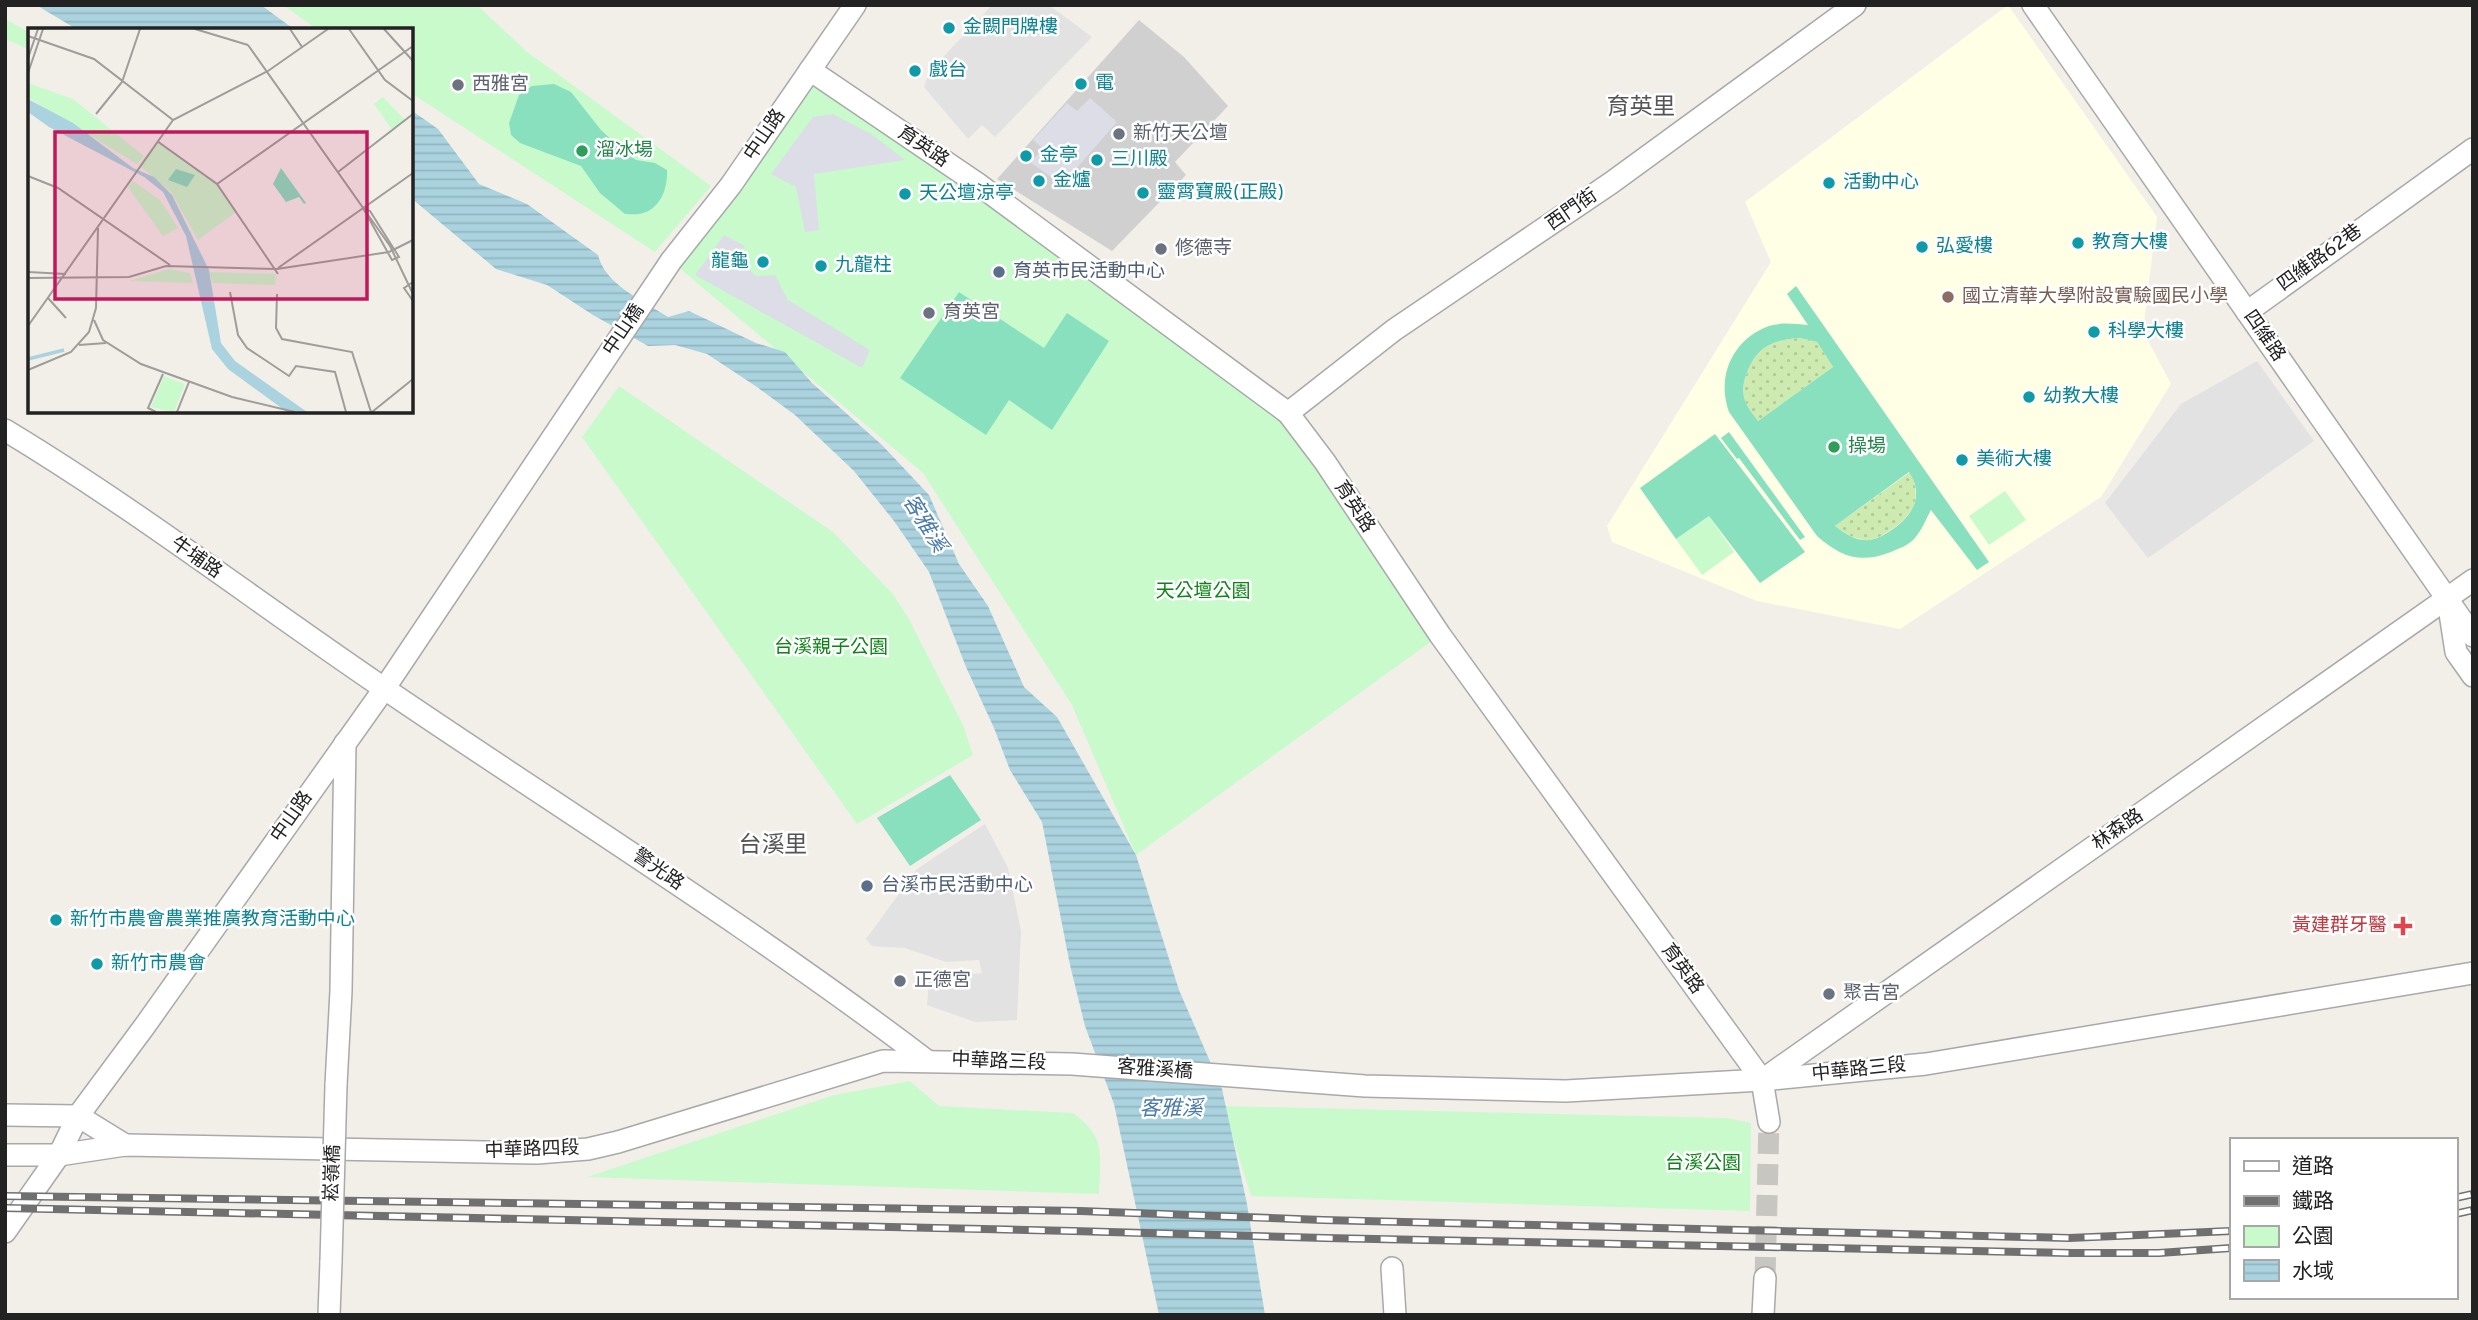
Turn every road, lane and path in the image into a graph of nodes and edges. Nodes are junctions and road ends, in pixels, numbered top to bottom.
1 (855, 5) edge
2 (1855, 5) edge
3 (2033, 5) edge
4 (810, 70) junction
5 (2473, 149) edge
6 (671, 261) joint
7 (2247, 312) junction
8 (578, 399) joint
9 (1288, 412) junction
10 (5, 430) edge
11 (2473, 580) edge
12 (2447, 598) junction
13 (2473, 611) edge
14 (2473, 636) edge
15 (2473, 676) edge
16 (384, 689) junction
17 (345, 743) junction
18 (2473, 974) edge
19 (1830, 1033) junction
20 (926, 1060) junction
21 (1072, 1064) joint
22 (1855, 1070) junction
23 (1238, 1076) joint
24 (1762, 1080) junction
25 (5, 1115) edge
26 (78, 1116) junction
27 (1769, 1122) tunnel mouth
28 (125, 1145) junction
29 (5, 1155) edge
30 (59, 1155) junction
31 (5, 1232) edge
32 (1392, 1268) dead end
33 (1765, 1278) tunnel mouth
34 (328, 1315) edge
35 (1395, 1315) edge
36 (1763, 1315) edge

1 - 4 street, 中山路
2 - 9 street, 西門街
3 - 7 street, 四維路
4 - 6 street, 中山路
4 - 9 street, 育英路
5 - 7 street, 四維路62巷
6 - 8 street, 中山橋
7 - 12 street, 四維路
8 - 16 street, 中山路
9 - 24 street, 育英路
10 - 16 street, 牛埔路
11 - 12 street, 林森路
12 - 13 street, 四維路
12 - 14 street, 四維路
12 - 15 street, 四維路
12 - 19 street, 林森路
16 - 17 street, 中山路
16 - 20 street, 警光路
17 - 26 street, 中山路
17 - 34 street, 崧嶺橋, bridge
18 - 22 street, 中華路三段
19 - 22 street
19 - 24 street, 林森路
20 - 21 street, 中華路三段
20 - 28 street, 中華路四段
21 - 23 street, 客雅溪橋
22 - 24 street, 中華路三段
23 - 24 street, 中華路三段
24 - 27 street
25 - 26 street
26 - 28 street
26 - 30 street, 中山路
28 - 30 street, 中華路四段
29 - 30 street, 中華路四段
30 - 31 street, 中山路
32 - 35 street
33 - 36 street

